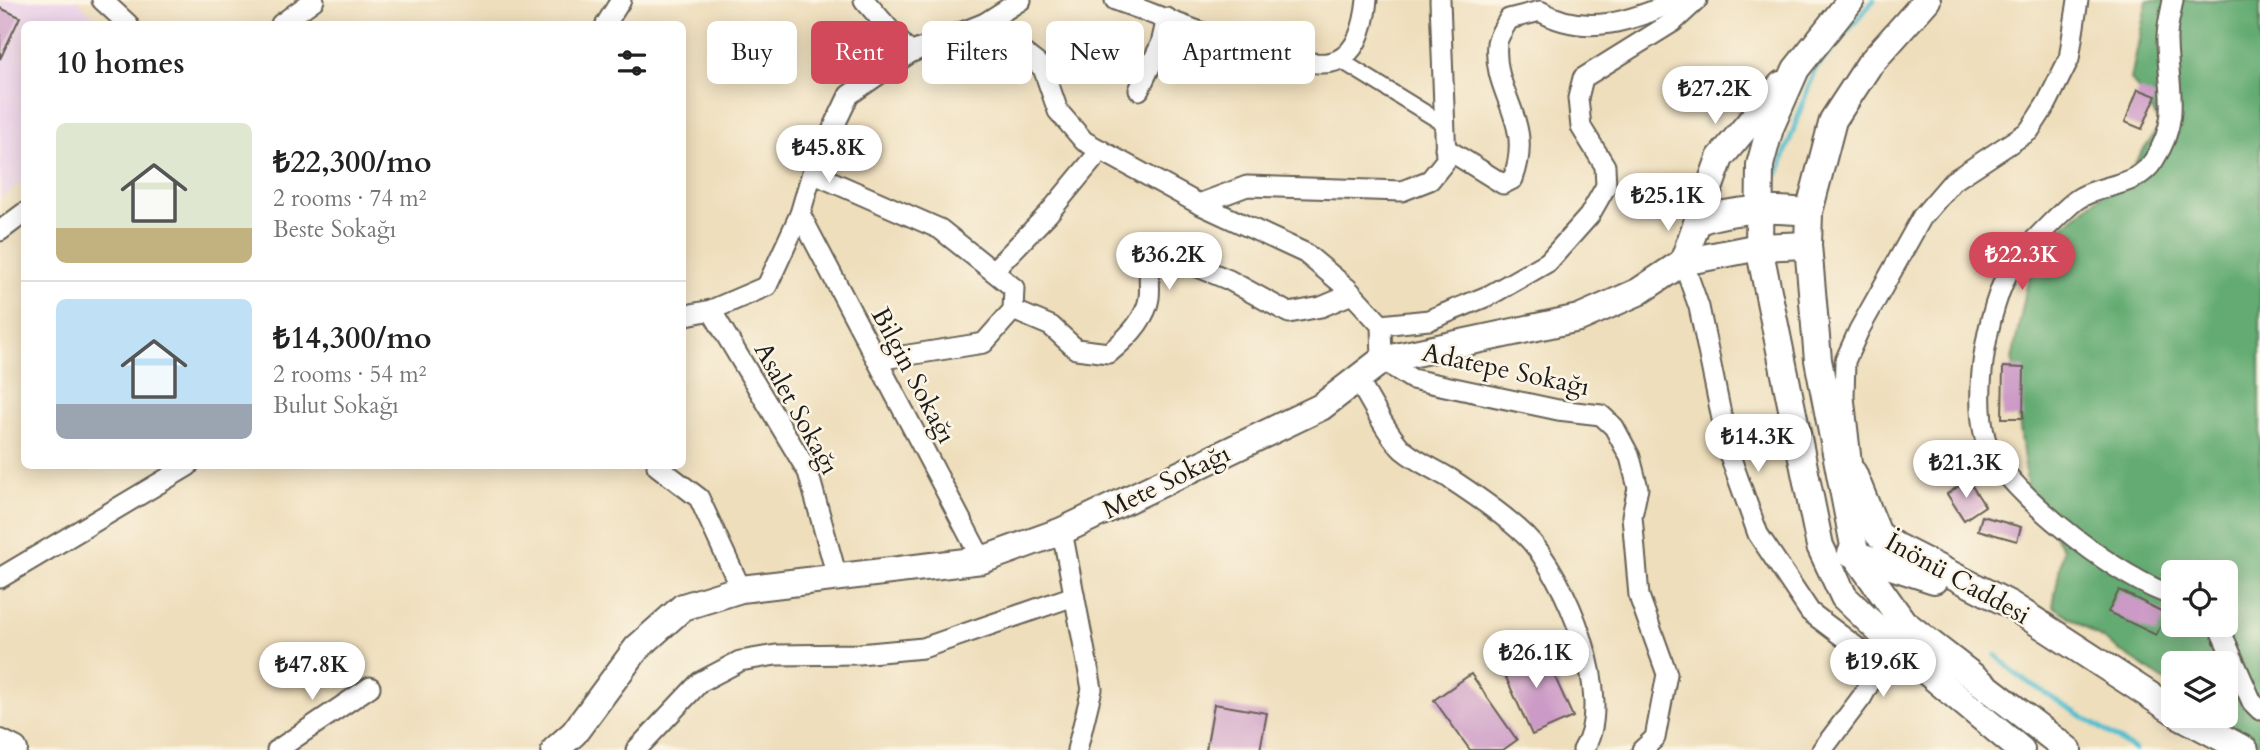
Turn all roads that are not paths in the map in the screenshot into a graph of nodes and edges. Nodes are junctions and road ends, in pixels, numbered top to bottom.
1 (102, 0) edge
2 (314, 0) edge
3 (621, 0) edge
4 (864, 0) edge
5 (1367, 0) edge
6 (1440, 0) edge
7 (1679, 0) edge
8 (1697, 0) edge
9 (1851, 0) edge
10 (1927, 0) edge
11 (2078, 0) edge
12 (2173, 0) edge
13 (1120, 1) edge
14 (1010, 2) edge
15 (1167, 18) junction
16 (125, 21) edge
17 (285, 21) edge
18 (608, 21) edge
19 (987, 21) edge
20 (922, 48) edge
21 (910, 53) junction
22 (1032, 59) edge
23 (1340, 60) junction
24 (1796, 69) junction
25 (1139, 90) dead end
26 (1444, 124) junction
27 (1446, 148) junction
28 (1101, 150) junction
29 (812, 173) junction
30 (1199, 204) junction
31 (1758, 208) junction
32 (1809, 212) junction
33 (800, 214) junction
34 (21, 215) edge
35 (1698, 221) junction
36 (0, 231) edge
37 (1808, 245) junction
38 (1759, 247) junction
39 (1683, 261) junction
40 (994, 270) junction
41 (1352, 294) junction
42 (711, 310) junction
43 (1013, 310) junction
44 (686, 315) edge
45 (1381, 325) junction
46 (877, 360) junction
47 (1382, 360) junction
48 (1357, 379) junction
49 (1822, 382) junction
50 (1852, 468) junction
51 (183, 469) edge
52 (661, 469) edge
53 (1816, 530) junction
54 (1062, 531) junction
55 (1856, 556) junction
56 (982, 560) junction
57 (837, 577) junction
58 (0, 578) edge
59 (1931, 579) junction
60 (741, 589) junction
61 (2161, 591) edge
62 (1074, 596) junction
63 (2009, 604) junction
64 (2223, 637) edge
65 (1891, 643) junction
66 (370, 687) dead end
67 (2161, 703) edge
68 (2260, 710) edge
69 (2204, 728) edge
70 (0, 743) edge
71 (14, 750) edge
72 (276, 750) edge
73 (555, 750) edge
74 (636, 750) edge
75 (1077, 750) edge
76 (1583, 750) edge
77 (1642, 750) edge
78 (1822, 750) edge
79 (2021, 750) edge
80 (2068, 750) edge
81 (2245, 750) edge

1 - 16 street
2 - 17 street
3 - 18 street
4 - 21 street
5 - 23 street
6 - 26 street
7 - 27 street
8 - 45 street
9 - 24 main road
10 - 32 main road
11 - 50 street
12 - 61 street
13 - 15 street
14 - 19 street
15 - 23 street
15 - 25 street
20 - 21 street
21 - 29 street
22 - 28 street
23 - 26 street
24 - 31 main road
24 - 35 main road
26 - 27 street
27 - 30 street
28 - 30 street
28 - 40 street
29 - 33 street
29 - 40 street
30 - 41 street
31 - 32 main road
31 - 35 main road
31 - 38 main road
32 - 37 main road
33 - 42 street
33 - 46 street, Bilgin Sokağı
34 - 36 street
35 - 39 main road
37 - 38 main road, Mete Sokağı
37 - 49 main road
38 - 39 main road, Mete Sokağı
38 - 53 main road
39 - 47 main road, Mete Sokağı
39 - 65 street
40 - 43 street
41 - 43 street
41 - 45 street
42 - 44 street
42 - 57 street, Asalet Sokağı
43 - 46 street
45 - 47 street
46 - 56 street, Bilgin Sokağı
47 - 48 main road, Mete Sokağı
47 - 77 street, Adatepe Sokağı
48 - 54 main road, Mete Sokağı
48 - 76 street
49 - 50 main road, İnönü Caddesi
49 - 55 main road
50 - 63 main road, İnönü Caddesi
51 - 58 street
52 - 60 street
53 - 55 main road
53 - 65 main road
54 - 56 main road, Mete Sokağı
54 - 62 street
55 - 59 main road
55 - 65 main road
56 - 57 main road, Mete Sokağı
57 - 60 main road, Mete Sokağı
59 - 63 main road
59 - 65 main road
60 - 73 main road, Mete Sokağı
62 - 74 street
62 - 75 street
63 - 67 main road, İnönü Caddesi
64 - 68 street
65 - 78 street
65 - 79 main road
65 - 80 main road
66 - 72 street
69 - 81 main road
70 - 71 main road

